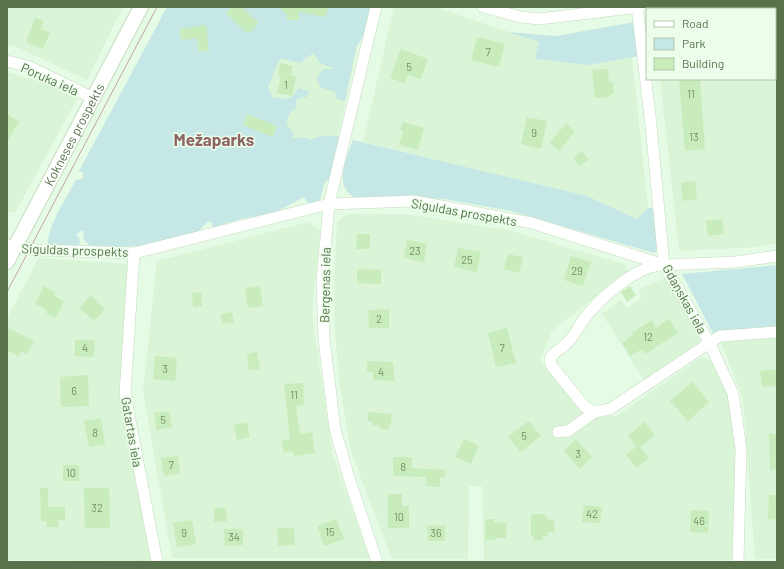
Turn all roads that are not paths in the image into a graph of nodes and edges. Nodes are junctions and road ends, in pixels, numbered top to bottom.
1 (141, 7) edge
2 (376, 7) edge
3 (484, 7) edge
4 (637, 7) edge
5 (640, 7) edge
6 (7, 61) edge
7 (93, 98) junction
8 (329, 204) junction
9 (11, 246) edge
10 (134, 253) junction
11 (777, 256) edge
12 (7, 262) edge
13 (664, 265) junction
14 (777, 332) edge
15 (709, 342) junction
16 (595, 412) junction
17 (558, 432) dead end
18 (157, 562) edge
19 (377, 562) edge
20 (738, 562) edge

1 - 7 street, Kokneses prospekts
2 - 8 street, Bergenas iela
3 - 4 street
4 - 5 street
4 - 13 street, Gdaņskas iela
6 - 7 street, Poruka iela
7 - 9 street, Kokneses prospekts
8 - 10 street, Siguldas prospekts
8 - 13 street, Siguldas prospekts
8 - 19 street, Bergenas iela
9 - 10 street, Siguldas prospekts
9 - 12 street, Kokneses prospekts
10 - 18 street, Gatartas iela
11 - 13 street, Siguldas prospekts
13 - 15 street, Gdaņskas iela
13 - 16 street
14 - 15 street
15 - 16 street
15 - 20 street, Gdaņskas iela
16 - 17 street

